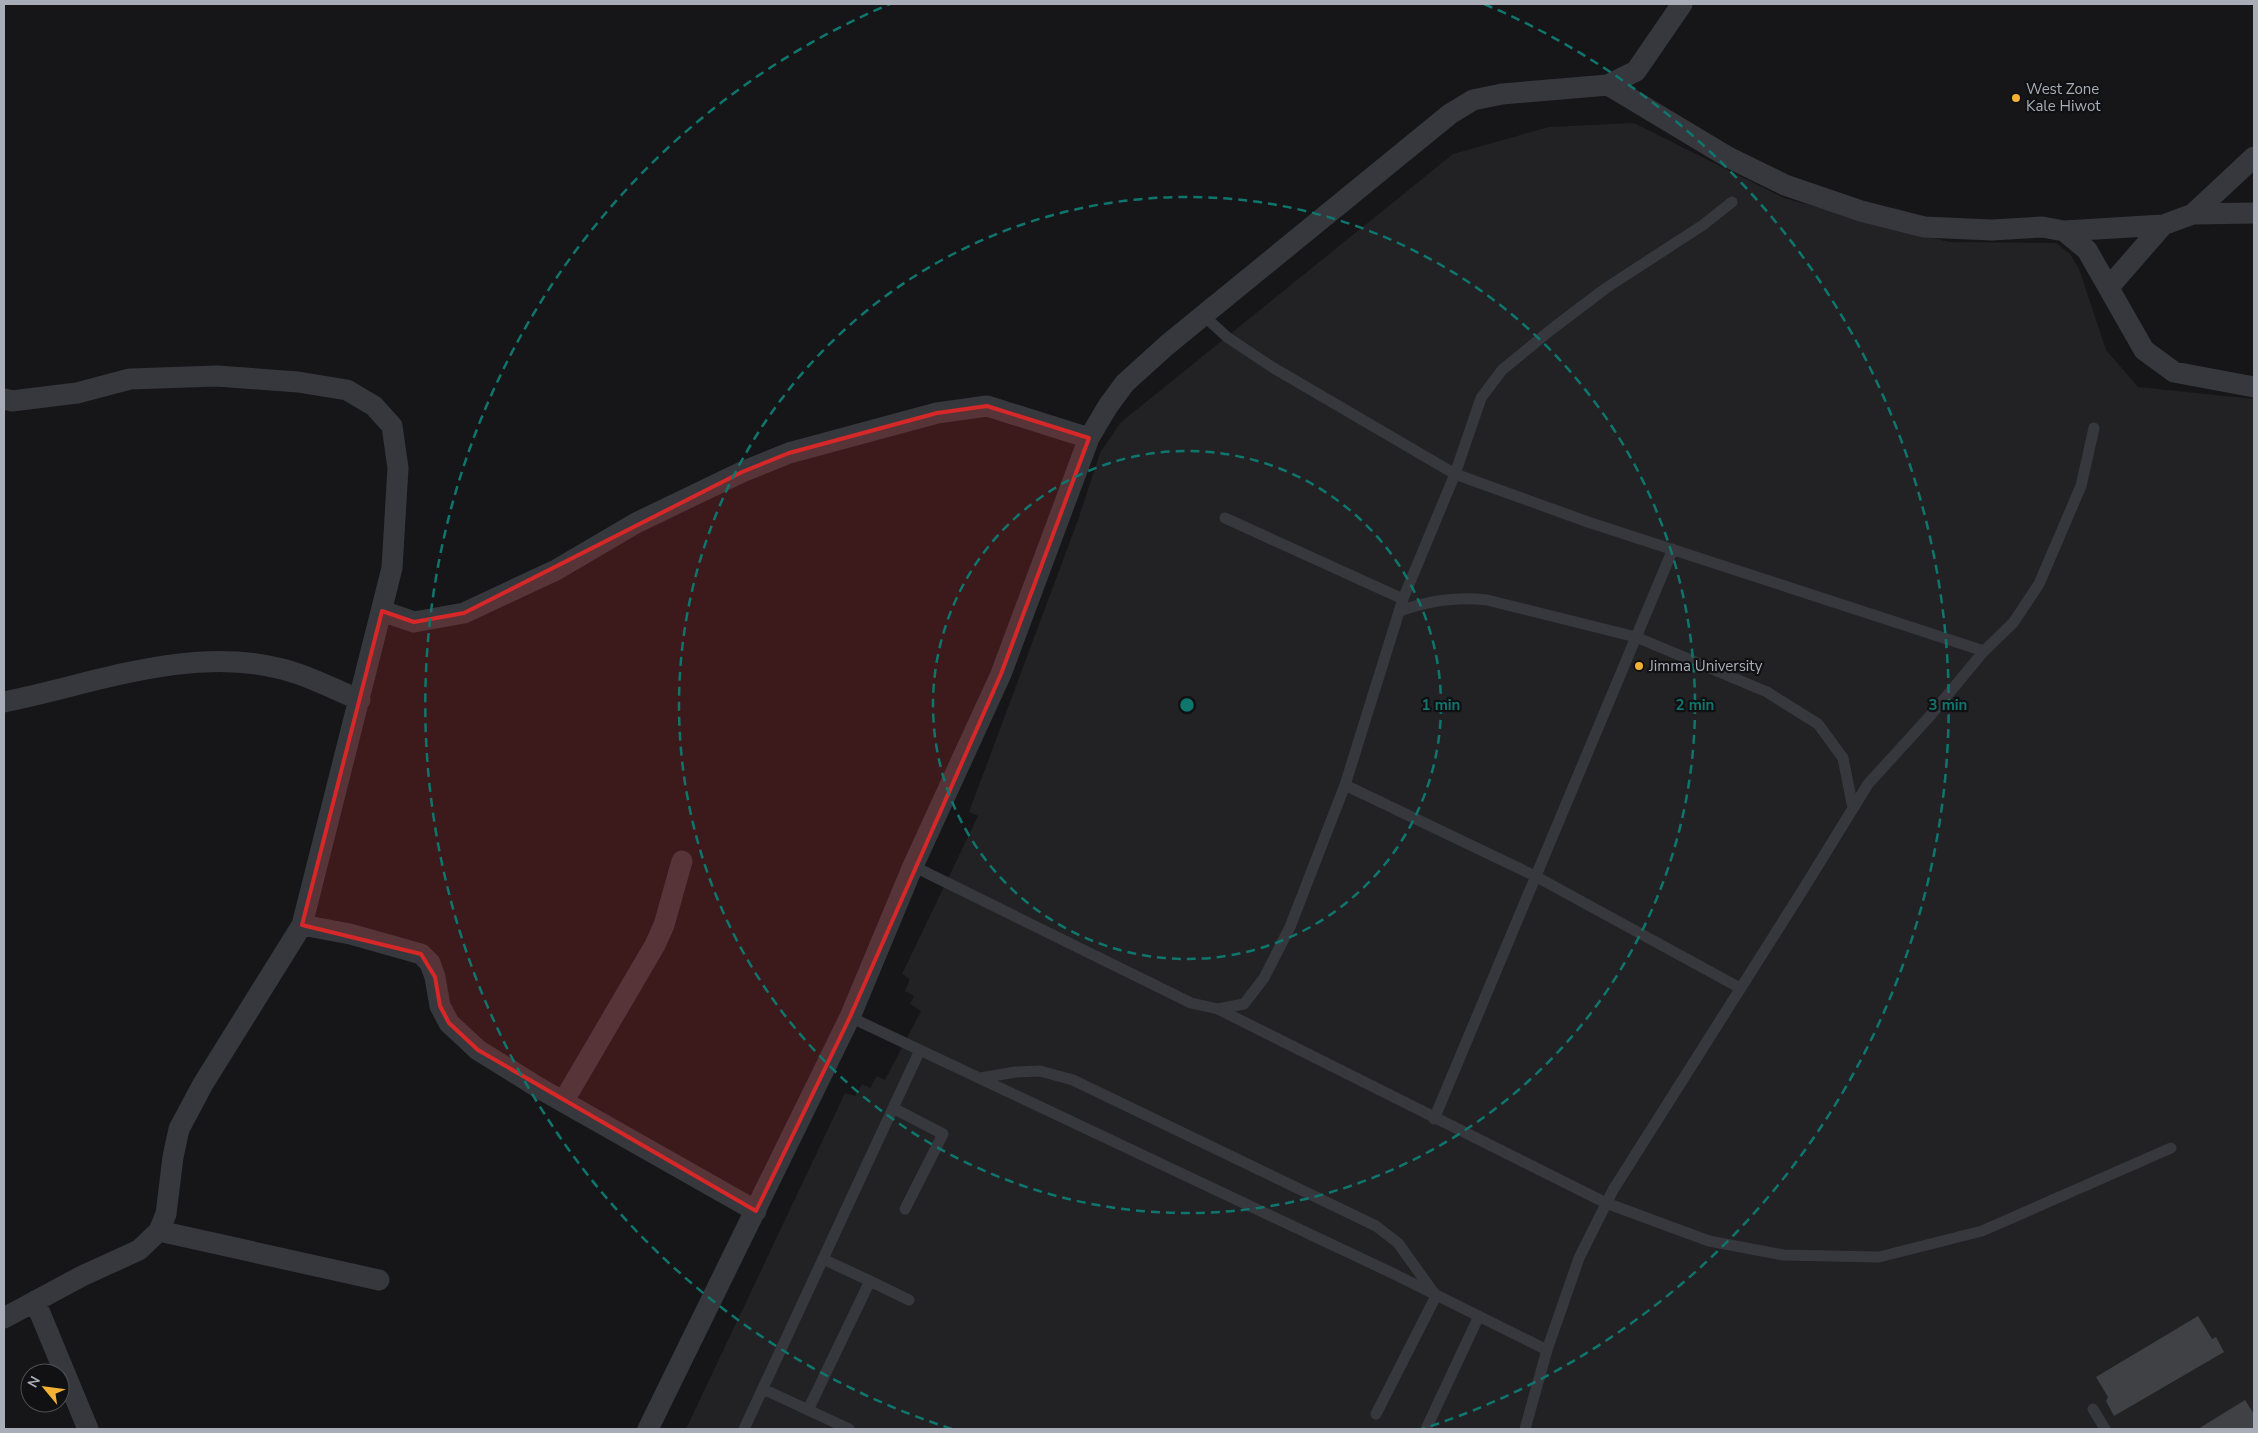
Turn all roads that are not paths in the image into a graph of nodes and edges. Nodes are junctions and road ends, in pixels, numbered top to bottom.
1 (1682, 4) edge
2 (1608, 85) junction
3 (2254, 156) edge
4 (1732, 202) dead end
5 (2193, 214) junction
6 (2254, 214) edge
7 (2163, 225) junction
8 (2064, 232) junction
9 (2110, 287) junction
10 (1204, 316) junction
11 (2254, 387) edge
12 (4, 399) edge
13 (2094, 428) dead end
14 (1089, 438) junction
15 (1455, 474) junction
16 (1225, 518) dead end
17 (1673, 549) junction
18 (1403, 599) junction
19 (382, 611) junction
20 (1400, 611) junction
21 (1636, 637) junction
22 (1984, 651) junction
23 (360, 700) junction
24 (4, 702) edge
25 (1345, 785) junction
26 (1853, 808) junction
27 (682, 861) dead end
28 (913, 866) junction
29 (1535, 876) junction
30 (302, 925) junction
31 (1740, 988) junction
32 (1218, 1009) junction
33 (850, 1017) junction
34 (920, 1050) junction
35 (981, 1078) junction
36 (563, 1102) junction
37 (893, 1108) junction
38 (1434, 1118) junction
39 (2171, 1148) dead end
40 (1606, 1204) junction
41 (905, 1209) dead end
42 (756, 1212) junction
43 (159, 1231) junction
44 (823, 1259) junction
45 (380, 1280) dead end
46 (870, 1281) junction
47 (1436, 1296) junction
48 (910, 1300) dead end
49 (36, 1301) junction
50 (4, 1318) edge
51 (1478, 1318) junction
52 (1547, 1350) junction
53 (763, 1389) junction
54 (2093, 1409) dead end
55 (808, 1410) junction
56 (1376, 1414) dead end
57 (88, 1429) edge
58 (648, 1429) edge
59 (744, 1429) edge
60 (849, 1429) edge
61 (1426, 1429) edge
62 (1525, 1429) edge
63 (2105, 1429) edge

1 - 2 street
2 - 8 street
2 - 10 street
3 - 5 street
4 - 15 lane
5 - 6 street
5 - 7 street
7 - 8 street
7 - 9 street
8 - 9 street
9 - 11 street
10 - 14 street
10 - 15 lane
12 - 19 street
13 - 22 lane
14 - 19 street
14 - 28 street
15 - 17 lane
15 - 18 lane
16 - 18 lane
17 - 21 lane
17 - 22 lane
18 - 20 lane
19 - 23 street
20 - 21 lane
20 - 25 lane
21 - 26 lane
21 - 29 lane
22 - 26 lane
23 - 24 street
23 - 30 street
25 - 29 lane
25 - 32 lane
26 - 31 lane
27 - 36 street
28 - 32 lane
28 - 33 street
29 - 31 lane
29 - 38 lane
30 - 36 street
30 - 43 street
31 - 40 lane
32 - 38 lane
33 - 34 lane
33 - 42 street
34 - 35 lane
34 - 37 lane
35 - 47 lane
35 - 47 lane
36 - 42 street
37 - 41 lane
37 - 44 lane
38 - 40 lane
39 - 40 lane
40 - 52 lane
42 - 58 street
43 - 45 street
43 - 49 street
44 - 46 lane
44 - 53 lane
46 - 48 lane
46 - 55 lane
47 - 51 lane
47 - 56 lane
49 - 50 street
49 - 57 street
51 - 52 lane
51 - 61 lane
52 - 62 lane
53 - 55 lane
53 - 59 lane
54 - 63 lane
55 - 60 lane

